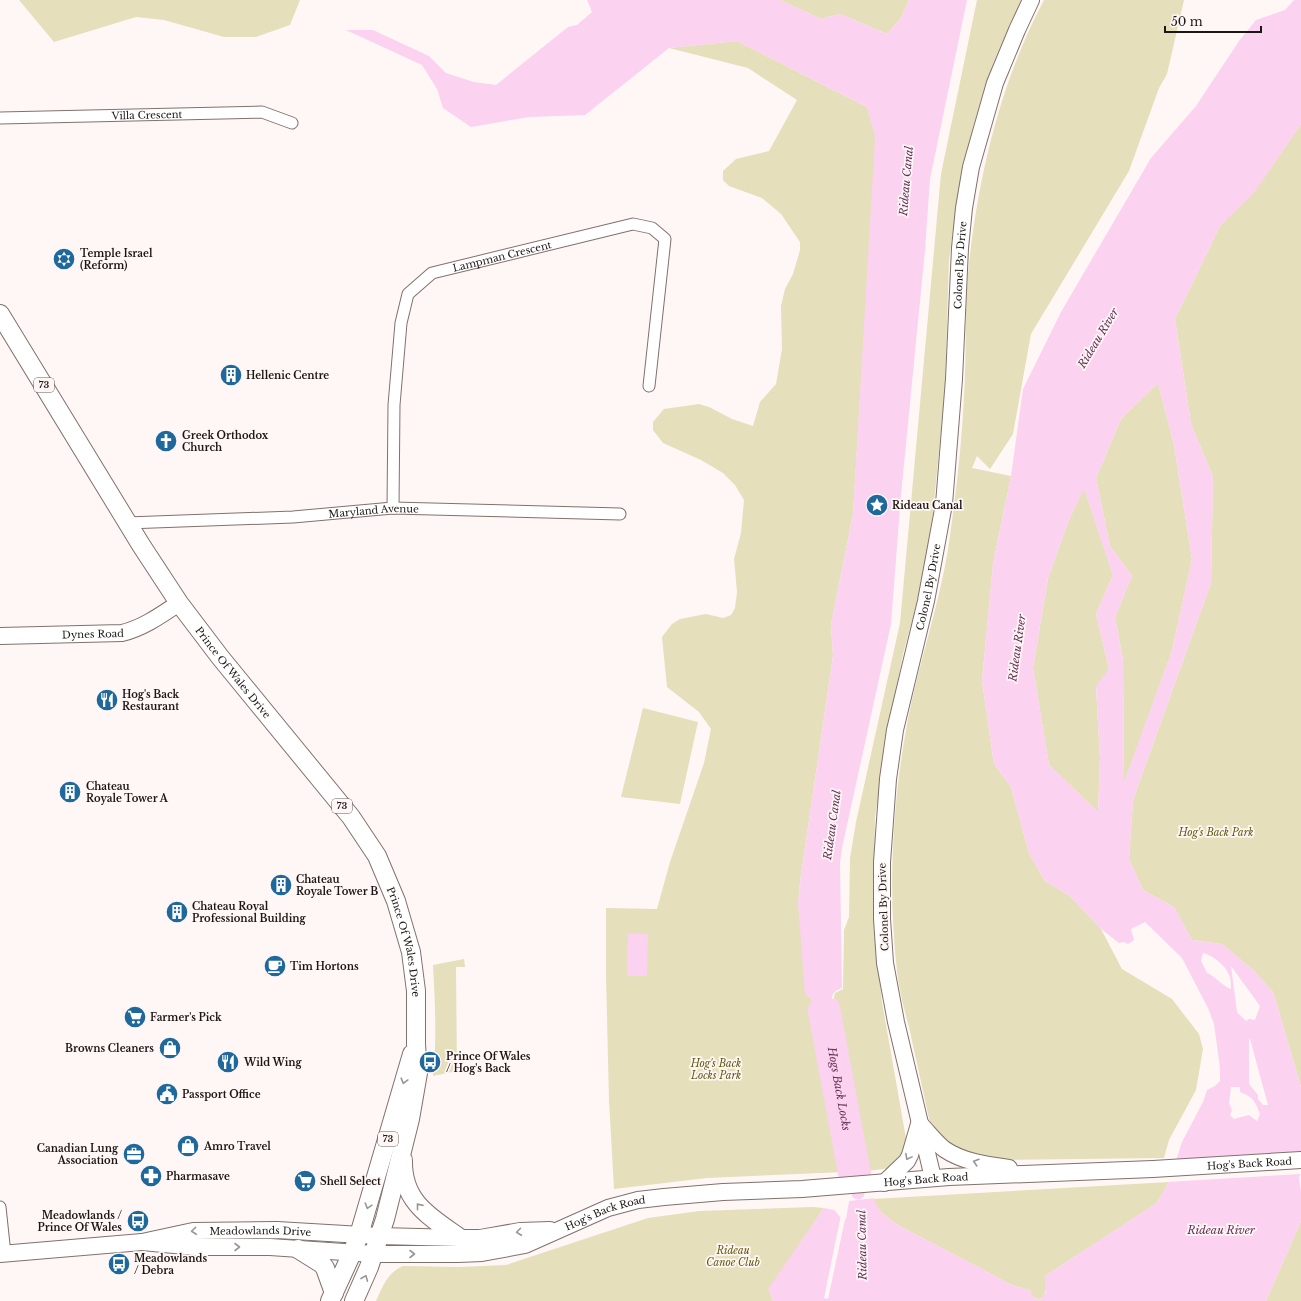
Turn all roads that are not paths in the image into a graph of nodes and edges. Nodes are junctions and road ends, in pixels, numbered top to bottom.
1 (1031, 0) edge
2 (0, 118) edge
3 (292, 123) dead end
4 (0, 314) edge
5 (649, 386) dead end
6 (393, 508) junction
7 (620, 514) dead end
8 (128, 523) junction
9 (179, 603) junction
10 (0, 636) edge
11 (416, 1044) junction
12 (919, 1123) junction
13 (403, 1148) junction
14 (1301, 1160) edge
15 (1056, 1173) junction
16 (933, 1178) junction
17 (884, 1183) junction
18 (0, 1207) edge
19 (557, 1229) junction
20 (359, 1235) junction
21 (379, 1236) junction
22 (460, 1238) junction
23 (142, 1242) junction
24 (298, 1249) junction
25 (352, 1253) junction
26 (2, 1254) edge
27 (374, 1254) junction
28 (332, 1297) edge
29 (354, 1301) edge

1 - 12 main road, Colonel By Drive
2 - 3 street, Villa Crescent
4 - 8 main road, Prince Of Wales Drive / 73
5 - 6 street, Lampman Crescent
6 - 7 street, Maryland Avenue
6 - 8 street, Maryland Avenue
8 - 9 main road, Prince Of Wales Drive / 73
9 - 10 main road, Dynes Road
9 - 11 main road, Prince Of Wales Drive / 73
11 - 13 main road, Prince Of Wales Drive / 73
11 -> 20 main road, Prince Of Wales Drive / 73
15 -> 12 main road
12 - 16 main road, Colonel By Drive
12 -> 17 main road
13 - 21 main road, Prince Of Wales Drive / 73
22 -> 13 main road
14 - 15 main road, Hog's Back Road
15 - 16 main road, Hog's Back Road
16 - 17 main road, Hog's Back Road
17 - 19 main road, Hog's Back Road
18 - 26 street
19 -> 22 main road, Hog's Back Road
27 -> 19 main road, Hog's Back Road
20 - 21 main road, Meadowlands Drive
20 -> 23 main road, Meadowlands Drive
20 - 25 main road, Prince Of Wales Drive / 73
21 - 22 main road, Hog's Back Road
21 - 27 main road, Prince Of Wales Drive / 73
23 -> 24 main road, Meadowlands Drive
23 - 26 main road, Meadowlands Drive
24 - 25 main road, Meadowlands Drive
24 - 28 main road
25 - 27 main road, Meadowlands Drive
25 - 28 main road, Prince Of Wales Drive / 73
29 -> 27 main road, Prince Of Wales Drive / 73

